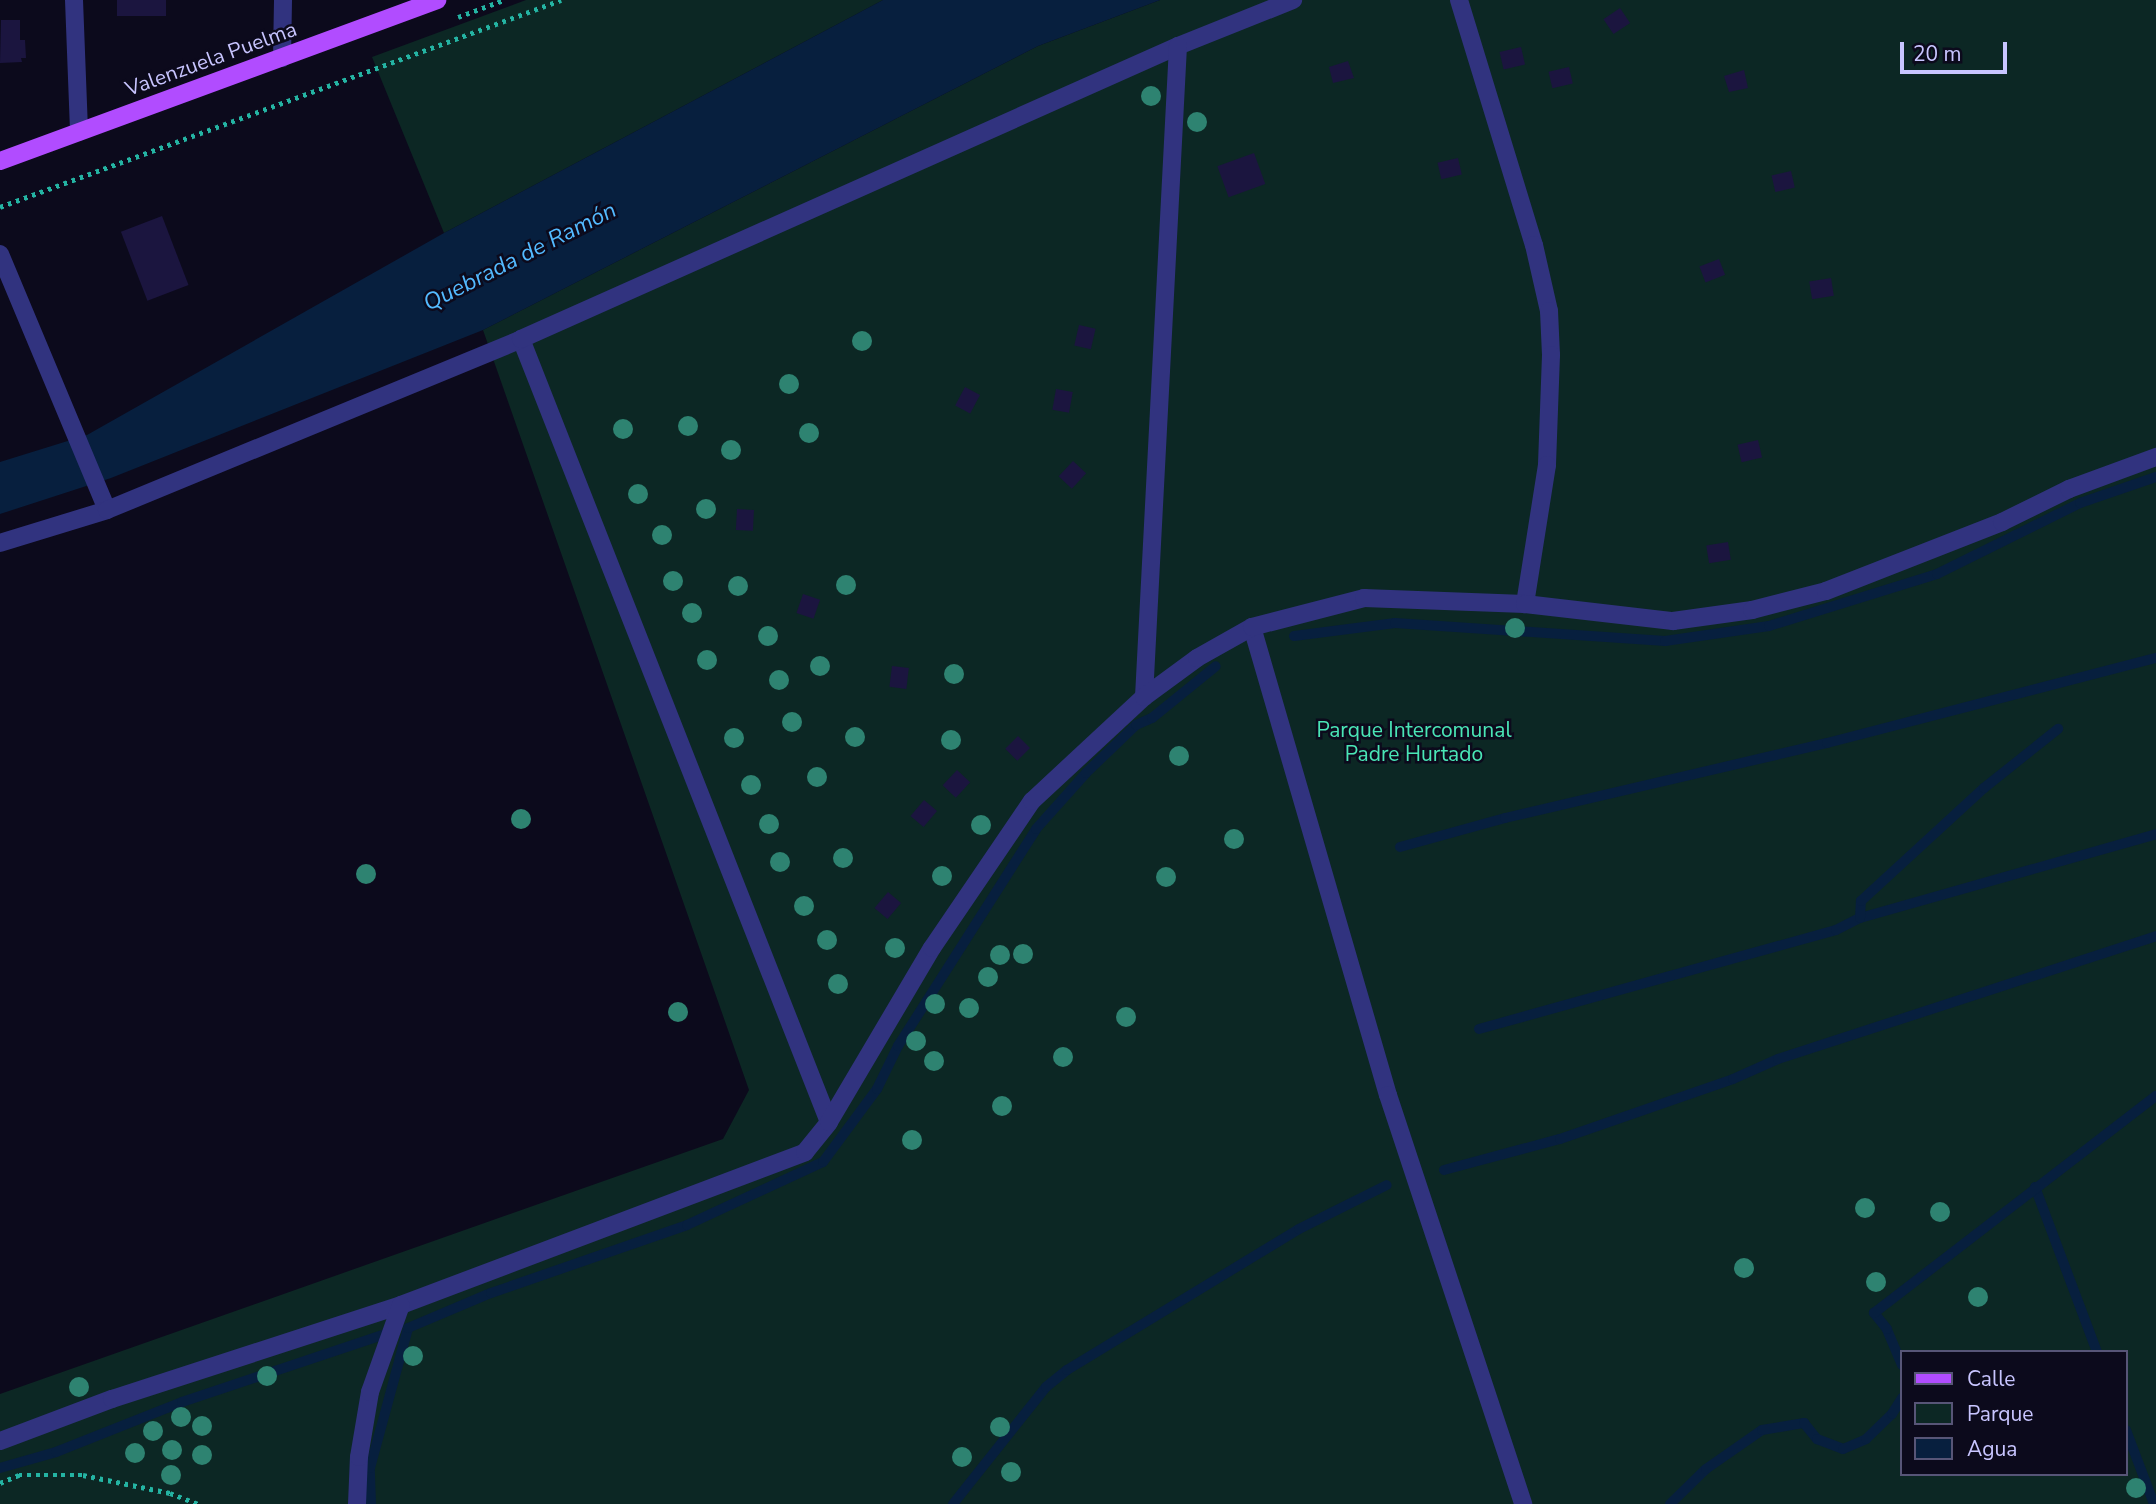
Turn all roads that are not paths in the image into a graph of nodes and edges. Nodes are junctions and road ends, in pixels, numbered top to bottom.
1 (74, 0) edge
2 (283, 0) edge
3 (437, 0) edge
4 (1293, 0) edge
5 (1459, 0) edge
6 (1178, 46) junction
7 (282, 58) junction
8 (79, 132) junction
9 (0, 161) edge
10 (0, 254) edge
11 (521, 339) junction
12 (2156, 457) edge
13 (107, 510) junction
14 (0, 543) edge
15 (1525, 604) junction
16 (1252, 627) junction
17 (1144, 697) junction
18 (830, 1122) junction
19 (401, 1305) junction
20 (0, 1441) edge
21 (356, 1504) edge
22 (1523, 1504) edge

1 - 8 street
2 - 7 street
3 - 7 main road, Valenzuela Puelma
4 - 6 street
5 - 15 street
6 - 11 street
6 - 17 street
7 - 8 main road, Valenzuela Puelma
8 - 9 main road, Valenzuela Puelma
10 - 13 street
11 - 13 street
11 - 18 street
12 - 15 street
13 - 14 street
15 - 16 street
16 - 17 street
16 - 22 street
17 - 18 street
18 - 19 street
19 - 20 street
19 - 21 street

